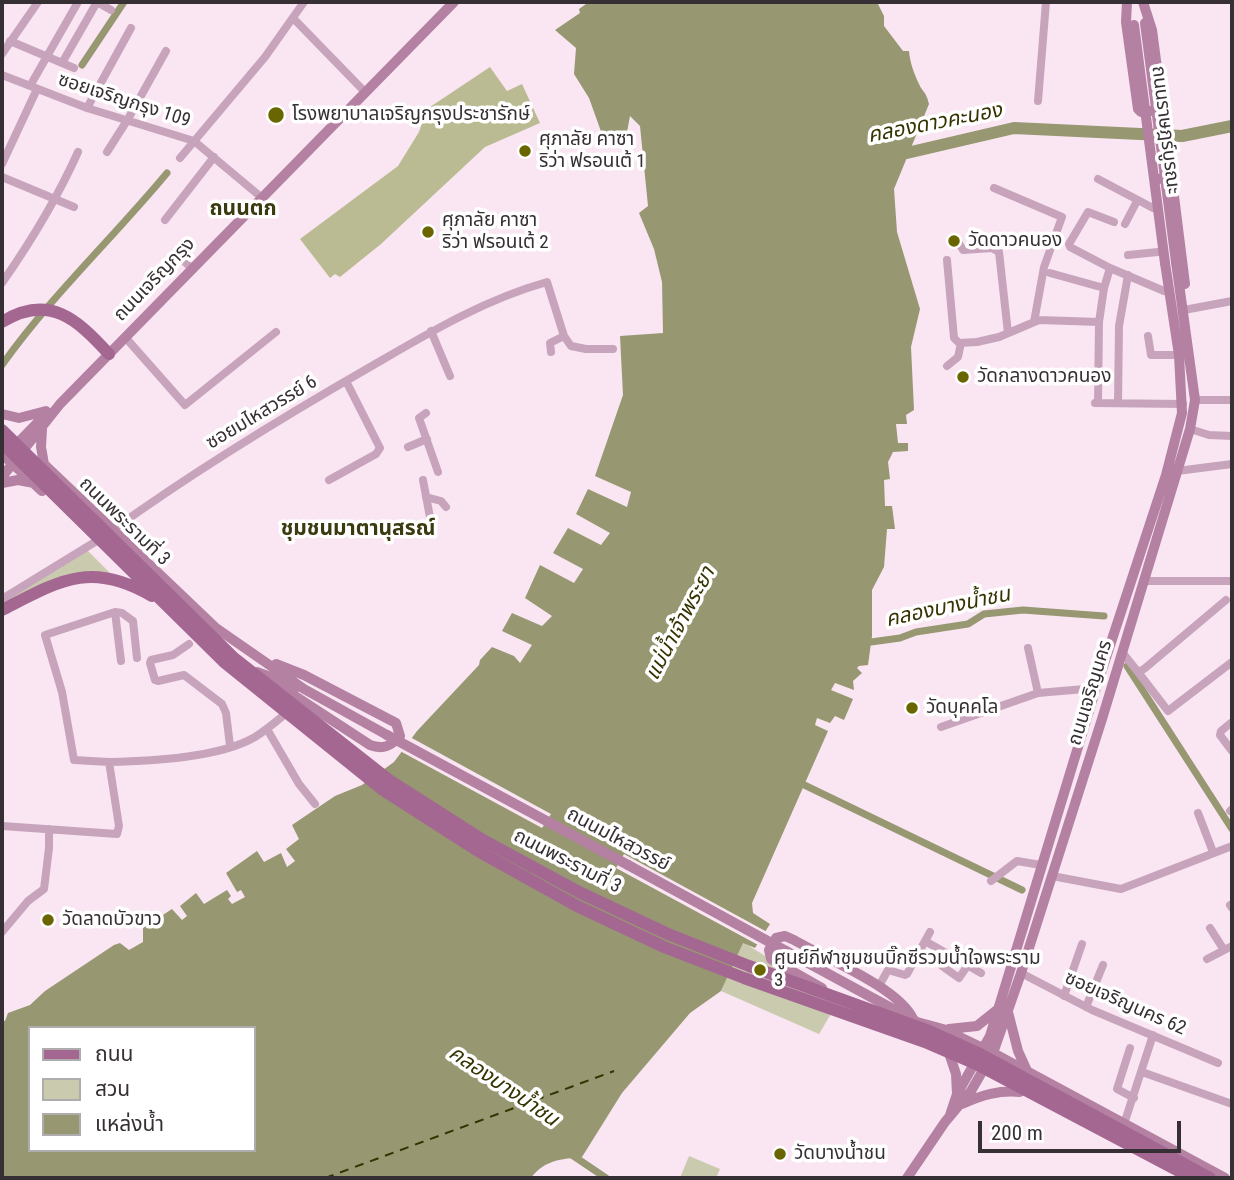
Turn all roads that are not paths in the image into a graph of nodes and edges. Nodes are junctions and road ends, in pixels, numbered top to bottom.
1 (38, 2) edge
2 (78, 2) edge
3 (97, 2) edge
4 (304, 2) edge
5 (454, 2) edge
6 (1046, 2) edge
7 (1128, 2) edge
8 (1142, 2) edge
9 (111, 10) dead end
10 (293, 18) junction
11 (1139, 24) junction
12 (131, 28) dead end
13 (10, 41) junction
14 (166, 51) dead end
15 (2, 54) edge
16 (47, 56) junction
17 (62, 63) junction
18 (74, 68) dead end
19 (2, 75) edge
20 (33, 88) junction
21 (365, 92) junction
22 (1038, 101) dead end
23 (87, 108) junction
24 (128, 120) junction
25 (2, 137) edge
26 (194, 141) junction
27 (12, 142) junction
28 (78, 152) dead end
29 (107, 152) dead end
30 (214, 157) junction
31 (180, 158) dead end
32 (2, 164) edge
33 (2, 177) edge
34 (1098, 179) dead end
35 (994, 188) dead end
36 (261, 197) junction
37 (56, 200) junction
38 (1137, 201) junction
39 (74, 207) dead end
40 (1153, 208) junction
41 (165, 220) dead end
42 (1114, 222) dead end
43 (1125, 224) dead end
44 (960, 245) dead end
45 (1158, 252) junction
46 (176, 253) dead end
47 (1128, 255) dead end
48 (947, 260) dead end
49 (1170, 263) junction
50 (191, 268) junction
51 (1110, 268) junction
52 (1050, 273) dead end
53 (1128, 275) junction
54 (2, 283) edge
55 (1104, 288) junction
56 (1167, 293) junction
57 (1232, 301) edge
58 (1183, 305) junction
59 (2, 322) edge
60 (1034, 322) junction
61 (1099, 322) junction
62 (431, 331) junction
63 (276, 332) dead end
64 (1008, 333) junction
65 (564, 336) junction
66 (1148, 336) dead end
67 (125, 337) junction
68 (961, 343) junction
69 (613, 349) dead end
70 (551, 352) dead end
71 (109, 354) junction
72 (1179, 355) junction
73 (947, 366) dead end
74 (450, 376) dead end
75 (346, 381) junction
76 (1195, 400) junction
77 (1232, 400) edge
78 (1118, 403) junction
79 (1183, 404) junction
80 (56, 406) junction
81 (426, 413) dead end
82 (2, 414) edge
83 (2, 422) edge
84 (43, 427) junction
85 (1190, 429) junction
86 (2, 430) edge
87 (1232, 436) edge
88 (427, 439) junction
89 (2, 443) edge
90 (22, 444) junction
91 (408, 447) dead end
92 (5, 459) edge
93 (44, 464) junction
94 (1232, 464) edge
95 (438, 471) dead end
96 (1177, 471) junction
97 (2, 480) edge
98 (329, 480) dead end
99 (423, 480) dead end
100 (34, 483) junction
101 (426, 497) junction
102 (446, 508) dead end
103 (114, 528) junction
104 (432, 528) dead end
105 (95, 542) junction
106 (1144, 581) junction
107 (1232, 581) edge
108 (2, 599) edge
109 (1226, 600) dead end
110 (167, 605) junction
111 (2, 610) edge
112 (115, 612) junction
113 (189, 644) dead end
114 (1028, 648) dead end
115 (1122, 652) junction
116 (137, 658) dead end
117 (121, 660) dead end
118 (264, 661) junction
119 (1232, 662) edge
120 (1138, 672) junction
121 (264, 675) junction
122 (1096, 688) junction
123 (304, 689) junction
124 (1110, 691) junction
125 (1038, 693) junction
126 (301, 702) junction
127 (1232, 722) edge
128 (941, 727) dead end
129 (267, 729) junction
130 (230, 746) junction
131 (1232, 751) edge
132 (109, 762) junction
133 (314, 804) dead end
134 (1198, 813) dead end
135 (2, 826) edge
136 (49, 830) junction
137 (1232, 846) edge
138 (1213, 852) junction
139 (1041, 864) junction
140 (1052, 876) junction
141 (994, 878) dead end
142 (1210, 928) dead end
143 (2, 931) edge
144 (930, 932) dead end
145 (925, 941) junction
146 (1082, 944) dead end
147 (1228, 948) edge
148 (1208, 959) dead end
149 (968, 965) junction
150 (1103, 965) dead end
151 (942, 966) dead end
152 (981, 973) dead end
153 (1021, 974) junction
154 (878, 986) junction
155 (1064, 996) junction
156 (1086, 1007) junction
157 (1003, 1010) junction
158 (915, 1021) junction
159 (943, 1029) junction
160 (1153, 1035) junction
161 (933, 1038) junction
162 (1130, 1048) dead end
163 (948, 1050) junction
164 (988, 1051) junction
165 (1218, 1063) dead end
166 (979, 1069) junction
167 (1142, 1072) junction
168 (1028, 1073) junction
169 (1020, 1092) junction
170 (1133, 1098) junction
171 (959, 1099) junction
172 (1232, 1104) edge
173 (1124, 1124) junction
174 (907, 1178) edge
175 (1182, 1178) edge
176 (1192, 1178) edge
177 (1210, 1178) edge
178 (1225, 1178) edge

1 - 13 street
2 - 16 street
3 - 9 street
3 - 17 street
4 - 10 street
5 - 21 main road, ถนนเจริญกรุง
6 - 22 street
7 - 8 main road
7 - 11 main road, ถนนราษฎร์บูรณะ
8 - 11 main road, ถนนราษฎร์บูรณะ
10 - 21 street
10 - 26 street
11 - 49 main road, ถนนราษฎร์บูรณะ, bridge
12 - 23 street
13 - 15 street
13 - 16 street
14 - 24 street
16 - 17 street
16 - 20 street
17 - 18 street
19 - 20 street, ซอยเจริญกรุง 109
20 - 23 street, ซอยเจริญกรุง 109
20 - 27 street
21 - 36 main road, ถนนเจริญกรุง
23 - 24 street, ซอยเจริญกรุง 109
24 - 26 street, ซอยเจริญกรุง 109
24 - 29 street
25 - 27 street
26 - 30 street, ซอยเจริญกรุง 109
26 - 31 street
27 - 32 street
28 - 37 street
30 - 36 street, ซอยเจริญกรุง 109
30 - 41 street
33 - 37 street
34 - 38 street
35 - 60 street
36 - 50 main road, ถนนเจริญกรุง
37 - 39 street
37 - 54 street
38 - 40 street
38 - 43 street
40 - 45 main road
40 - 58 main road
42 - 51 street
44 - 64 street
45 - 47 street
45 - 56 main road
46 - 50 street
48 - 68 street
49 - 56 main road, ถนนเจริญนคร
49 - 58 main road, ถนนเจริญนคร
50 - 67 main road, ถนนเจริญกรุง
51 - 53 street
51 - 55 street
52 - 55 street
53 - 56 street
53 - 78 street
55 - 61 street
56 - 72 main road, ถนนเจริญนคร
57 - 58 street
58 - 76 main road, ถนนเจริญนคร
59 - 71 main road
60 - 61 street
60 - 64 street
61 - 78 street
62 - 65 street, ซอยมไหสวรรย์ 6
62 - 74 street
62 - 75 street, ซอยมไหสวรรย์ 6
63 - 67 street
64 - 68 street
65 - 69 street
65 - 70 street
66 - 72 street
67 - 71 main road, ถนนเจริญกรุง
68 - 73 street
71 - 80 main road, ถนนเจริญกรุง
72 - 79 main road, ถนนเจริญนคร
75 - 98 street
75 - 103 street, ซอยมไหสวรรย์ 6
76 - 77 street
76 - 85 main road, ถนนเจริญนคร
78 - 79 street
79 - 122 main road, ถนนเจริญนคร
80 - 82 main road
80 - 84 main road, ถนนเจริญกรุง
80 - 90 main road, ถนนเจริญกรุง
81 - 88 street
83 - 90 main road
84 - 90 main road, ถนนเจริญกรุง
84 - 93 main road
85 - 87 street
85 - 96 main road, ถนนเจริญนคร
86 - 177 main road, ถนนพระรามที่ 3, bridge
88 - 91 street
88 - 95 street
89 - 110 main road, ถนนพระรามที่ 3, bridge
90 - 92 main road, ถนนเจริญกรุง
90 - 93 main road, ถนนมไหสวรรย์
92 - 97 main road, ถนนเจริญกรุง
92 - 100 main road, ถนนมไหสวรรย์
93 - 103 main road, ถนนมไหสวรรย์
94 - 96 street
96 - 106 main road, ถนนเจริญนคร
97 - 100 main road
99 - 101 street
100 - 105 main road, ถนนมไหสวรรย์
101 - 102 street
101 - 104 street
103 - 118 main road, ถนนมไหสวรรย์
105 - 108 street
105 - 121 main road, ถนนมไหสวรรย์
106 - 107 street
106 - 115 main road, ถนนเจริญนคร
109 - 120 street
110 - 111 main road, bridge
110 - 176 main road, ถนนพระรามที่ 3, bridge
112 - 116 street
112 - 117 street
112 - 132 street
113 - 130 street
114 - 125 street
115 - 120 street
115 - 124 main road, ถนนเจริญนคร
118 - 123 main road, ถนนมไหสวรรย์
118 - 126 main road
119 - 120 street
121 - 123 main road, ถนนมไหสวรรย์
121 - 126 main road
122 - 124 main road
122 - 125 street
122 - 139 main road, ถนนเจริญนคร
123 - 158 main road, ถนนมไหสวรรย์, bridge
124 - 140 main road, ถนนเจริญนคร
125 - 128 street
126 - 129 street
127 - 131 street
129 - 130 street
129 - 133 street
130 - 132 street
132 - 136 street
134 - 138 street
135 - 136 street
136 - 143 street
137 - 138 street
138 - 140 street
139 - 141 street
139 - 157 main road, ถนนเจริญนคร
140 - 153 main road, ถนนเจริญนคร
142 - 147 street
144 - 145 street
145 - 149 street
145 - 154 street
146 - 155 street
147 - 148 street
149 - 151 street
149 - 152 street
150 - 156 street
153 - 155 street, ซอยเจริญนคร 62
153 - 157 main road, ถนนเจริญนคร
154 - 158 main road
154 - 161 main road
155 - 156 street, ซอยเจริญนคร 62
156 - 160 street, ซอยเจริญนคร 62
157 - 159 main road
157 - 164 main road, ถนนเจริญนคร
157 - 168 main road
158 - 159 main road, ถนนมไหสวรรย์
158 - 161 main road, ถนนมไหสวรรย์
159 - 164 main road, ถนนมไหสวรรย์
160 - 165 street, ซอยเจริญนคร 62
160 - 167 street
161 - 163 main road, ถนนมไหสวรรย์
162 - 170 street
163 - 166 main road, ถนนมไหสวรรย์
163 - 171 main road
164 - 166 main road, ถนนเจริญนคร
164 - 168 main road, ถนนมไหสวรรย์
166 - 169 main road, ถนนมไหสวรรย์
166 - 171 main road, ถนนเจริญนคร
167 - 170 street
167 - 172 street
168 - 173 main road, ถนนมไหสวรรย์
169 - 171 main road
169 - 175 main road, ถนนมไหสวรรย์
170 - 173 street
171 - 174 main road, ถนนเจริญนคร
173 - 178 main road, ถนนมไหสวรรย์

